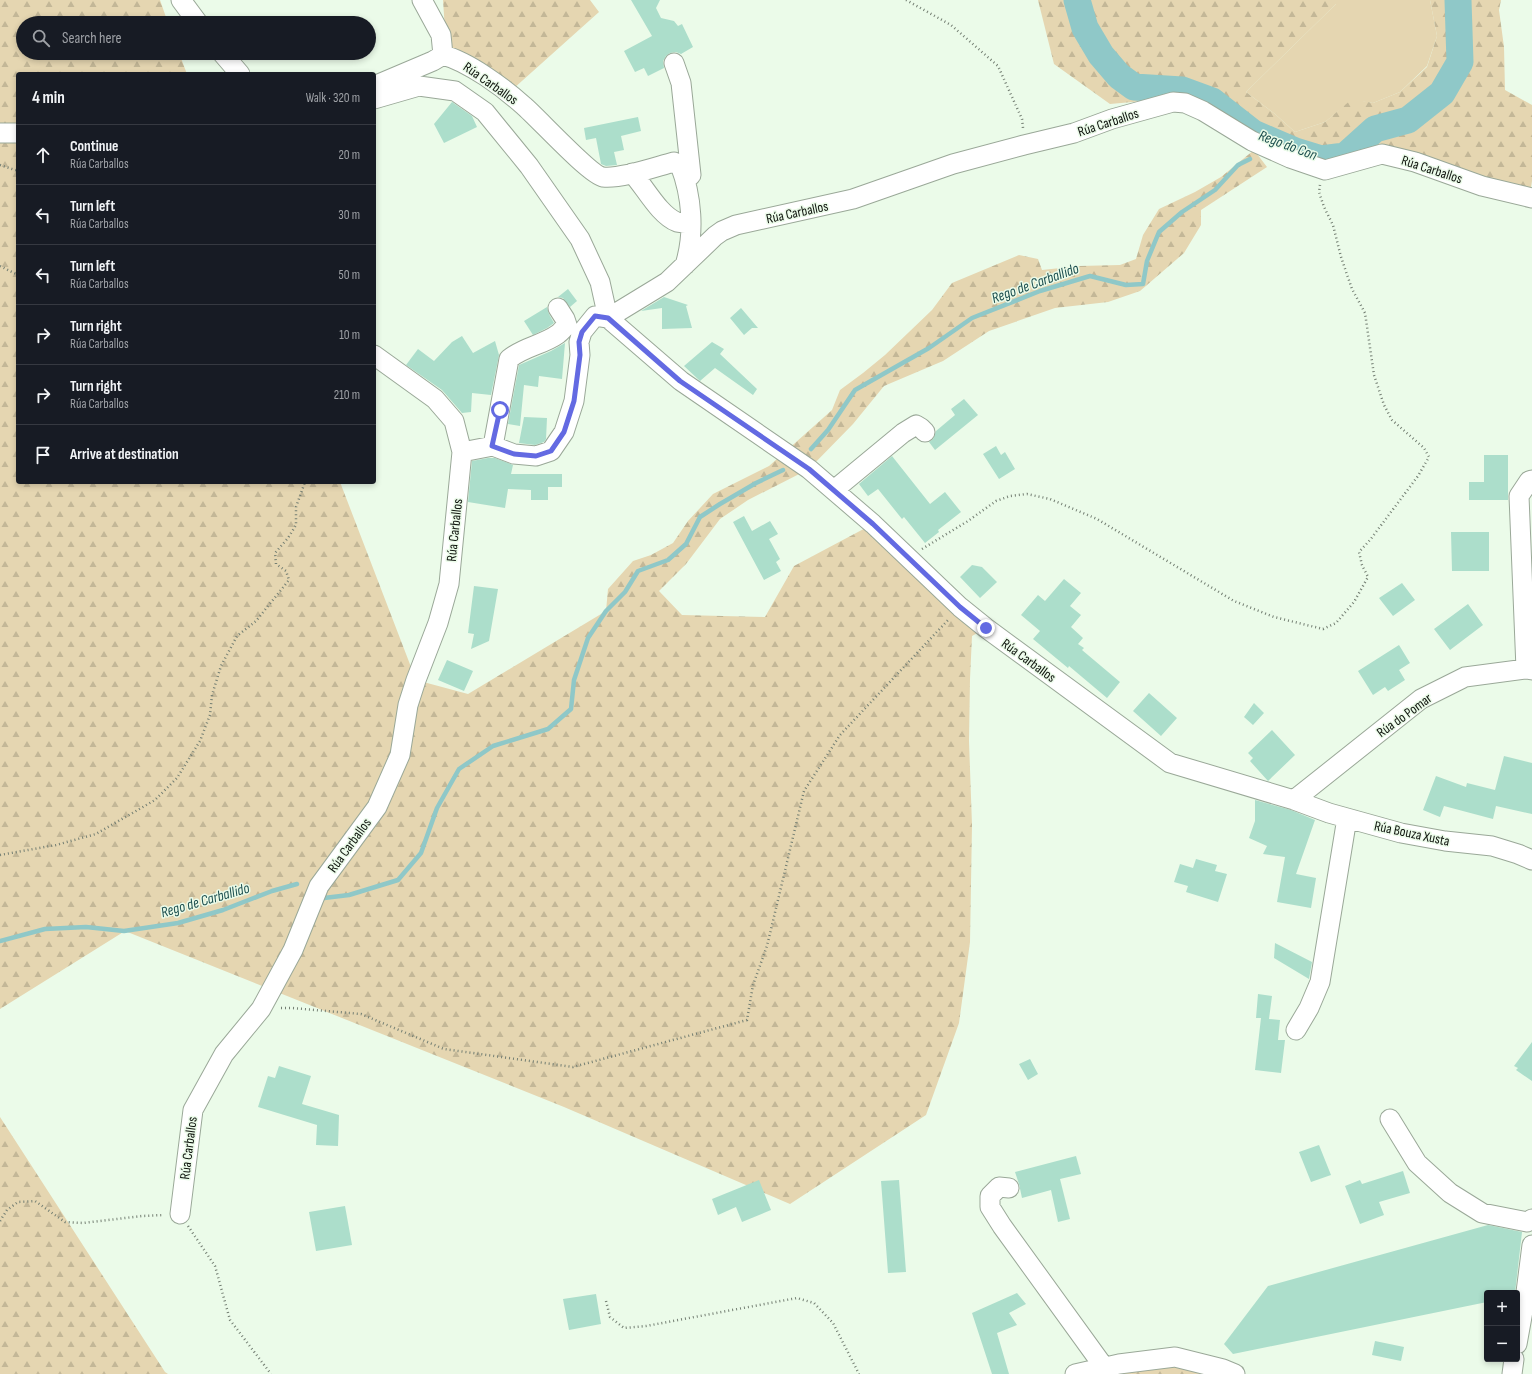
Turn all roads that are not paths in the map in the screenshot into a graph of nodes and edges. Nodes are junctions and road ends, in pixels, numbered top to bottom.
1 (180, 0) edge
2 (422, 0) edge
3 (193, 16) edge
4 (443, 54) junction
5 (228, 60) edge
6 (674, 63) dead end
7 (238, 72) edge
8 (376, 85) edge
9 (376, 98) edge
10 (0, 133) edge
11 (16, 133) edge
12 (632, 173) junction
13 (686, 180) junction
14 (1532, 198) edge
15 (690, 223) junction
16 (685, 265) junction
17 (558, 308) dead end
18 (608, 318) junction
19 (376, 356) edge
20 (925, 432) dead end
21 (492, 446) junction
22 (462, 452) junction
23 (1532, 480) edge
24 (834, 490) junction
25 (1529, 669) edge
26 (1294, 800) junction
27 (1347, 818) junction
28 (1532, 860) edge
29 (1296, 1030) dead end
30 (1390, 1119) dead end
31 (1009, 1188) dead end
32 (180, 1214) road end
33 (1532, 1219) edge
34 (1532, 1245) edge
35 (1520, 1328) edge
36 (1514, 1362) edge
37 (1104, 1367) junction
38 (1075, 1374) edge
39 (1235, 1374) edge
40 (1512, 1374) edge

1 - 3 street
2 - 4 street
4 - 8 street
4 - 12 street, Rúa Carballos
5 - 7 street
6 - 13 street
9 - 18 street, Rúa Carballos
10 - 11 street
12 - 13 street, Rúa Carballos
12 - 15 street
13 - 15 street, Rúa Carballos
14 - 16 street, Rúa Carballos
15 - 16 street, Rúa Carballos
16 - 18 street, Rúa Carballos
17 - 21 street
18 - 21 street, Rúa Carballos
18 - 24 street, Rúa Carballos
19 - 22 street, Rúa Carballos
20 - 24 street
21 - 22 street
22 - 32 street, Rúa Carballos
23 - 25 street
24 - 26 street, Rúa Carballos
25 - 26 street, Rúa do Pomar
26 - 27 street, Rúa Bouza Xusta
27 - 28 street, Rúa Bouza Xusta
27 - 29 street
30 - 33 street
31 - 37 street
34 - 35 street
36 - 40 street
37 - 38 street
37 - 39 street

